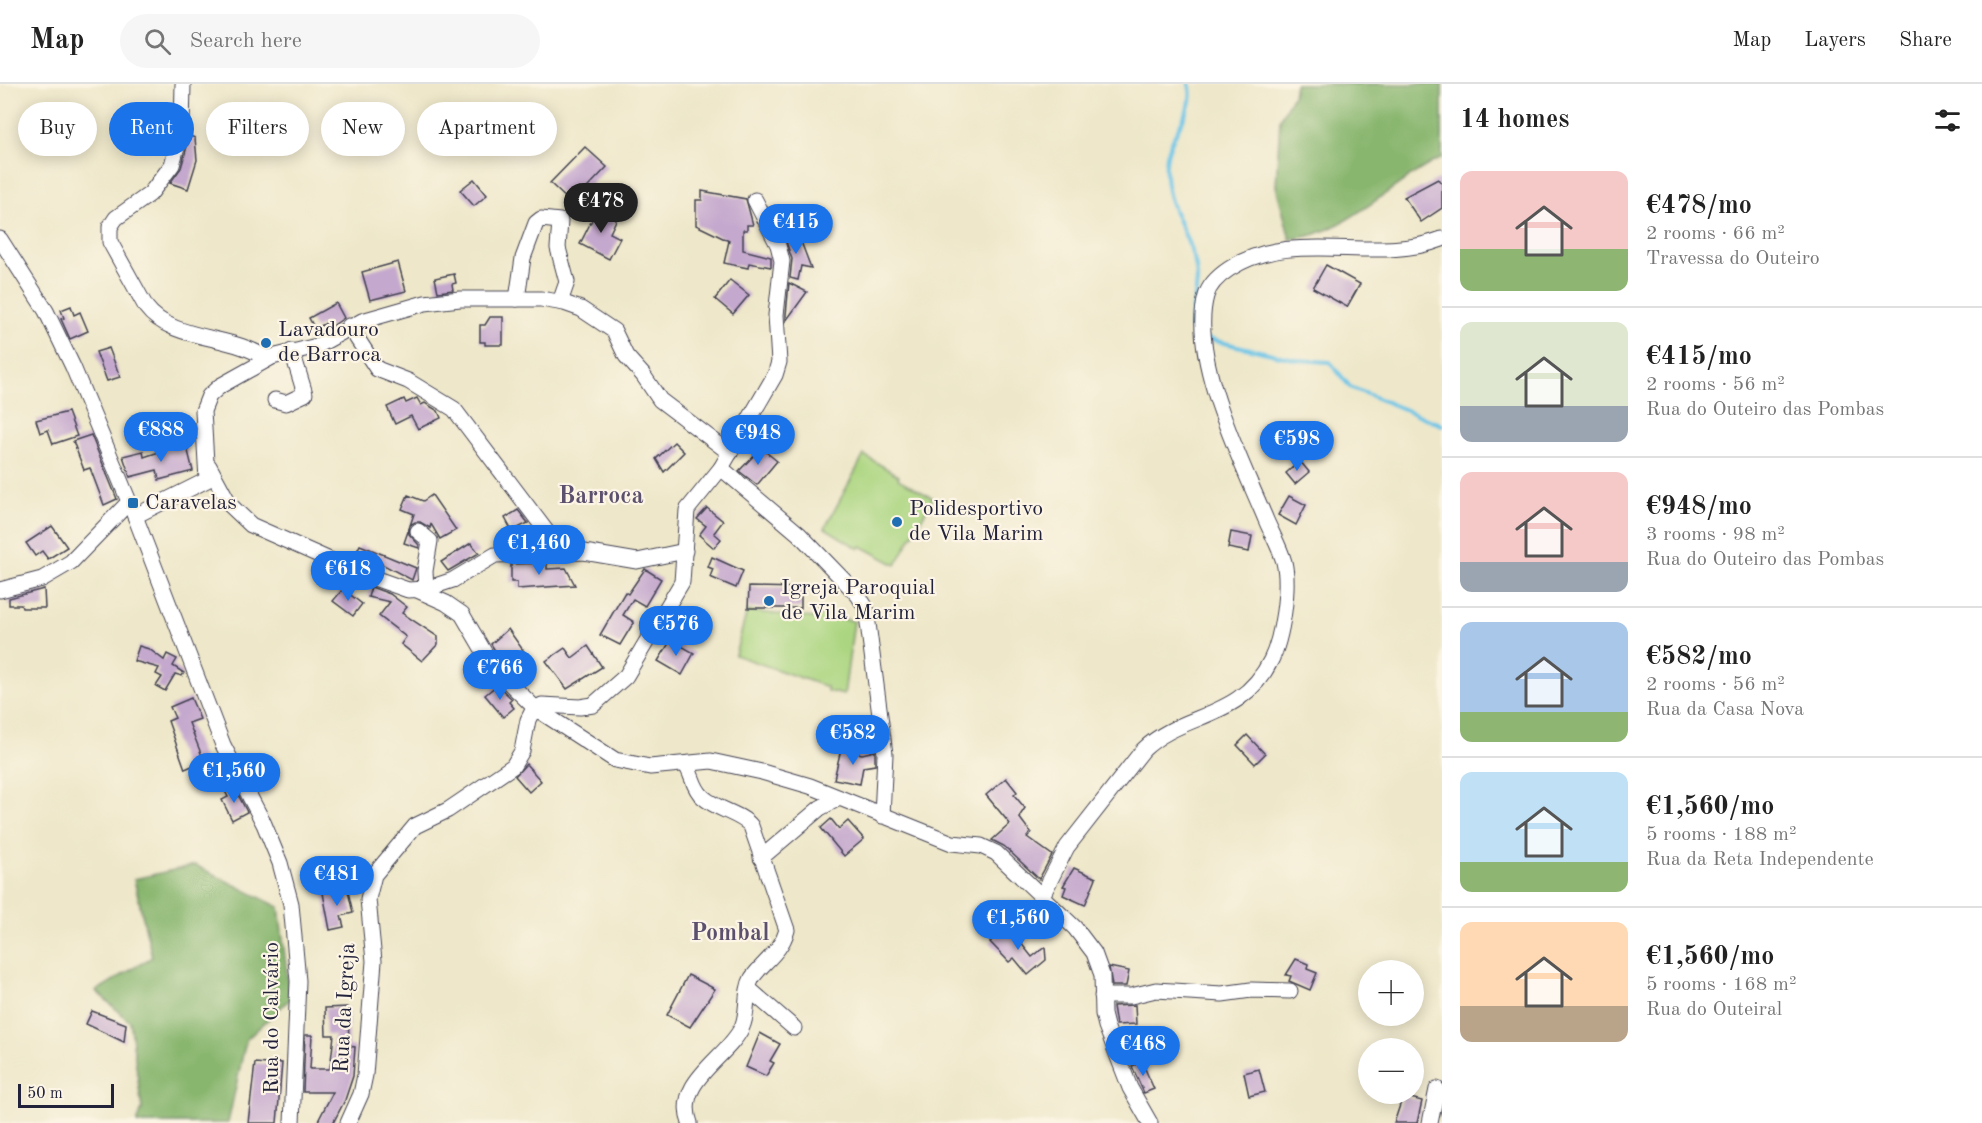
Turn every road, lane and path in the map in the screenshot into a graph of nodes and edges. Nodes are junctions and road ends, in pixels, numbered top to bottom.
1 (183, 84) edge
2 (755, 200) dead end
3 (0, 239) edge
4 (1442, 239) edge
5 (517, 298) junction
6 (560, 302) junction
7 (349, 326) junction
8 (292, 351) junction
9 (267, 359) junction
10 (276, 400) dead end
11 (730, 453) junction
12 (207, 463) junction
13 (721, 468) junction
14 (132, 509) junction
15 (418, 531) dead end
16 (685, 551) junction
17 (562, 552) junction
18 (0, 590) edge
19 (422, 590) junction
20 (535, 708) junction
21 (685, 764) junction
22 (839, 798) junction
23 (882, 816) junction
24 (761, 858) junction
25 (1041, 898) junction
26 (749, 989) junction
27 (1290, 991) dead end
28 (1102, 996) junction
29 (794, 1029) dead end
30 (1437, 1089) dead end
31 (292, 1123) edge
32 (348, 1123) edge
33 (690, 1123) edge
34 (1150, 1123) edge
35 (1430, 1123) edge

1 - 9 street
2 - 11 street
3 - 14 street, Rua do Calvário
4 - 25 street
5 - 6 street
5 - 6 street
5 - 7 street
6 - 11 street
7 - 8 street
7 - 17 street
8 - 9 street
8 - 10 street
9 - 12 street
11 - 13 street
12 - 14 street
12 - 19 street
13 - 16 street
13 - 23 street
14 - 18 street
14 - 31 street, Rua do Calvário
15 - 19 street
16 - 17 street
16 - 20 street
17 - 19 street
19 - 20 street
20 - 21 street
20 - 32 street, Rua da Igreja
21 - 22 street
21 - 24 street
22 - 23 street
22 - 24 street
23 - 25 street
24 - 26 street
25 - 28 street
26 - 29 street
26 - 33 street
27 - 28 street
28 - 34 street
30 - 35 street

